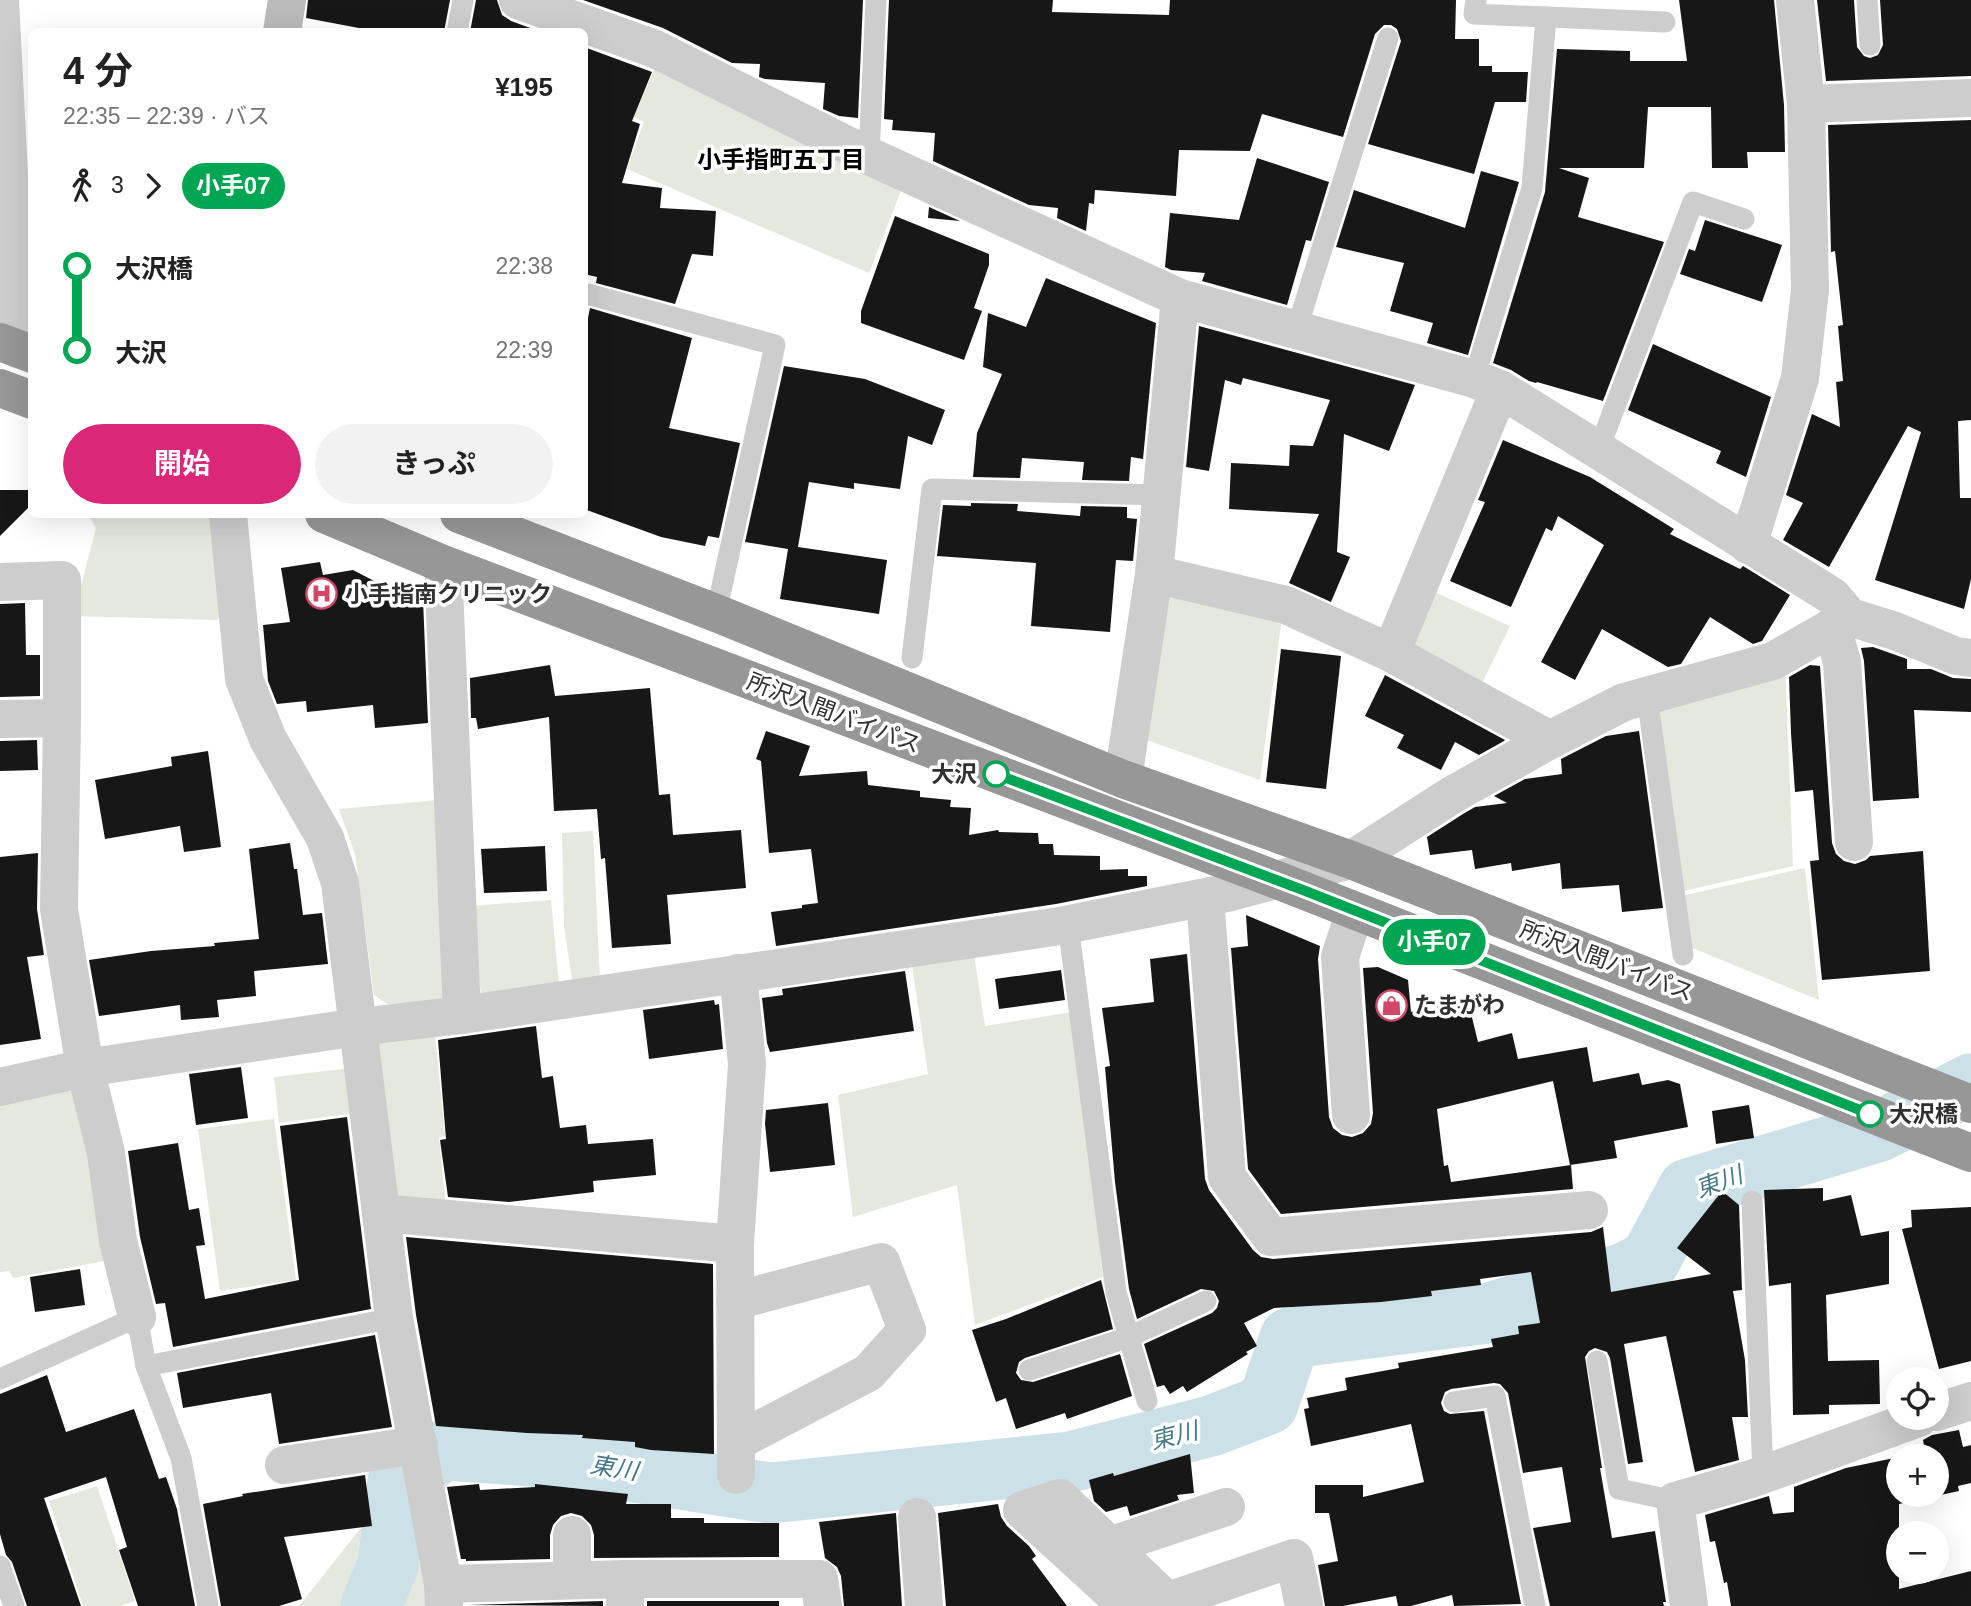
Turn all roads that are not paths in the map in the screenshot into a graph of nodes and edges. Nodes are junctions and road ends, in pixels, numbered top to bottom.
1 (0, 0) edge
2 (287, 0) edge
3 (463, 0) edge
4 (519, 0) edge
5 (876, 0) edge
6 (1476, 0) edge
7 (1795, 0) edge
8 (1867, 0) edge
9 (1546, 17) junction
10 (1665, 22) dead end
11 (283, 28) edge
12 (458, 28) edge
13 (1388, 38) dead end
14 (1871, 45) dead end
15 (1971, 98) edge
16 (1806, 104) junction
17 (869, 156) junction
18 (1744, 219) dead end
19 (588, 294) edge
20 (1180, 298) junction
21 (1296, 331) junction
22 (17, 349) edge
23 (1487, 384) junction
24 (0, 388) edge
25 (28, 398) edge
26 (1598, 451) junction
27 (1162, 495) junction
28 (228, 518) edge
29 (333, 518) edge
30 (469, 518) edge
31 (1748, 545) junction
32 (443, 565) junction
33 (1154, 574) junction
34 (0, 582) edge
35 (716, 613) junction
36 (1841, 622) junction
37 (1391, 653) junction
38 (912, 658) dead end
39 (1971, 658) edge
40 (1647, 696) junction
41 (62, 718) junction
42 (0, 719) edge
43 (1550, 740) junction
44 (1123, 779) junction
45 (1854, 842) dead end
46 (1351, 860) junction
47 (1277, 880) junction
48 (1205, 899) junction
49 (1355, 911) junction
50 (1068, 924) junction
51 (1684, 955) dead end
52 (738, 974) junction
53 (462, 1015) junction
54 (358, 1027) junction
55 (85, 1068) junction
56 (0, 1087) edge
57 (1971, 1104) edge
58 (1351, 1115) dead end
59 (1958, 1148) edge
60 (1752, 1201) dead end
61 (1589, 1210) dead end
62 (381, 1213) junction
63 (735, 1244) junction
64 (735, 1301) junction
65 (1206, 1301) dead end
66 (137, 1317) junction
67 (394, 1318) junction
68 (1129, 1337) junction
69 (1597, 1361) dead end
70 (146, 1366) junction
71 (1029, 1370) dead end
72 (0, 1379) edge
73 (1147, 1401) dead end
74 (1971, 1401) edge
75 (1454, 1402) dead end
76 (1949, 1408) edge
77 (1886, 1430) edge
78 (421, 1460) junction
79 (284, 1465) dead end
80 (1763, 1475) junction
81 (1675, 1501) junction
82 (1226, 1507) dead end
83 (918, 1517) dead end
84 (572, 1535) dead end
85 (1109, 1546) junction
86 (0, 1566) edge
87 (572, 1580) junction
88 (625, 1592) edge
89 (444, 1595) edge
90 (1165, 1604) edge
91 (14, 1606) edge
92 (208, 1606) edge
93 (823, 1606) edge
94 (924, 1606) edge
95 (1127, 1606) edge
96 (1304, 1606) edge
97 (1535, 1606) edge
98 (1689, 1606) edge

1 - 22 street
2 - 11 street
3 - 12 lane
4 - 17 street
5 - 17 lane
6 - 9 lane
7 - 16 street
8 - 14 lane
9 - 10 lane
9 - 23 lane
13 - 21 lane
15 - 16 street
16 - 31 street
17 - 20 street
18 - 26 lane
19 - 35 lane
20 - 21 street
20 - 27 street
21 - 23 street
23 - 26 street
23 - 37 street
24 - 25 highway
26 - 31 street
27 - 33 street
27 - 38 lane
28 - 54 street
29 - 32 highway, 所沢入間バイパス
30 - 35 highway, 所沢入間バイパス
31 - 36 street
32 - 47 highway, 所沢入間バイパス
32 - 53 street
33 - 37 street
33 - 44 street
34 - 41 street
35 - 44 highway, 所沢入間バイパス
36 - 39 street
36 - 40 street
36 - 45 street
37 - 43 street
40 - 43 street
40 - 51 lane
41 - 42 street
41 - 55 street
43 - 46 street
44 - 46 highway, 所沢入間バイパス
46 - 47 street
46 - 57 highway, 所沢入間バイパス
47 - 48 street
47 - 49 highway, 所沢入間バイパス
48 - 50 street
48 - 61 street
49 - 58 street
49 - 59 highway, 所沢入間バイパス
50 - 52 street
50 - 68 lane
52 - 53 street
52 - 63 street
53 - 54 street
54 - 55 street
54 - 62 street
55 - 56 street
55 - 66 street
60 - 80 lane
62 - 63 street
62 - 67 street
63 - 64 street
64 - 64 street
65 - 68 lane
66 - 70 lane
66 - 72 lane
67 - 70 lane
67 - 78 street
68 - 71 lane
68 - 73 lane
69 - 81 lane
70 - 92 lane
74 - 76 street
75 - 97 lane
77 - 80 street
78 - 79 street
78 - 89 street
80 - 81 street
81 - 98 street
82 - 85 street
83 - 94 street
84 - 87 street
85 - 90 street
85 - 95 street
86 - 91 lane
87 - 88 street
87 - 89 street
88 - 93 street
90 - 96 street

